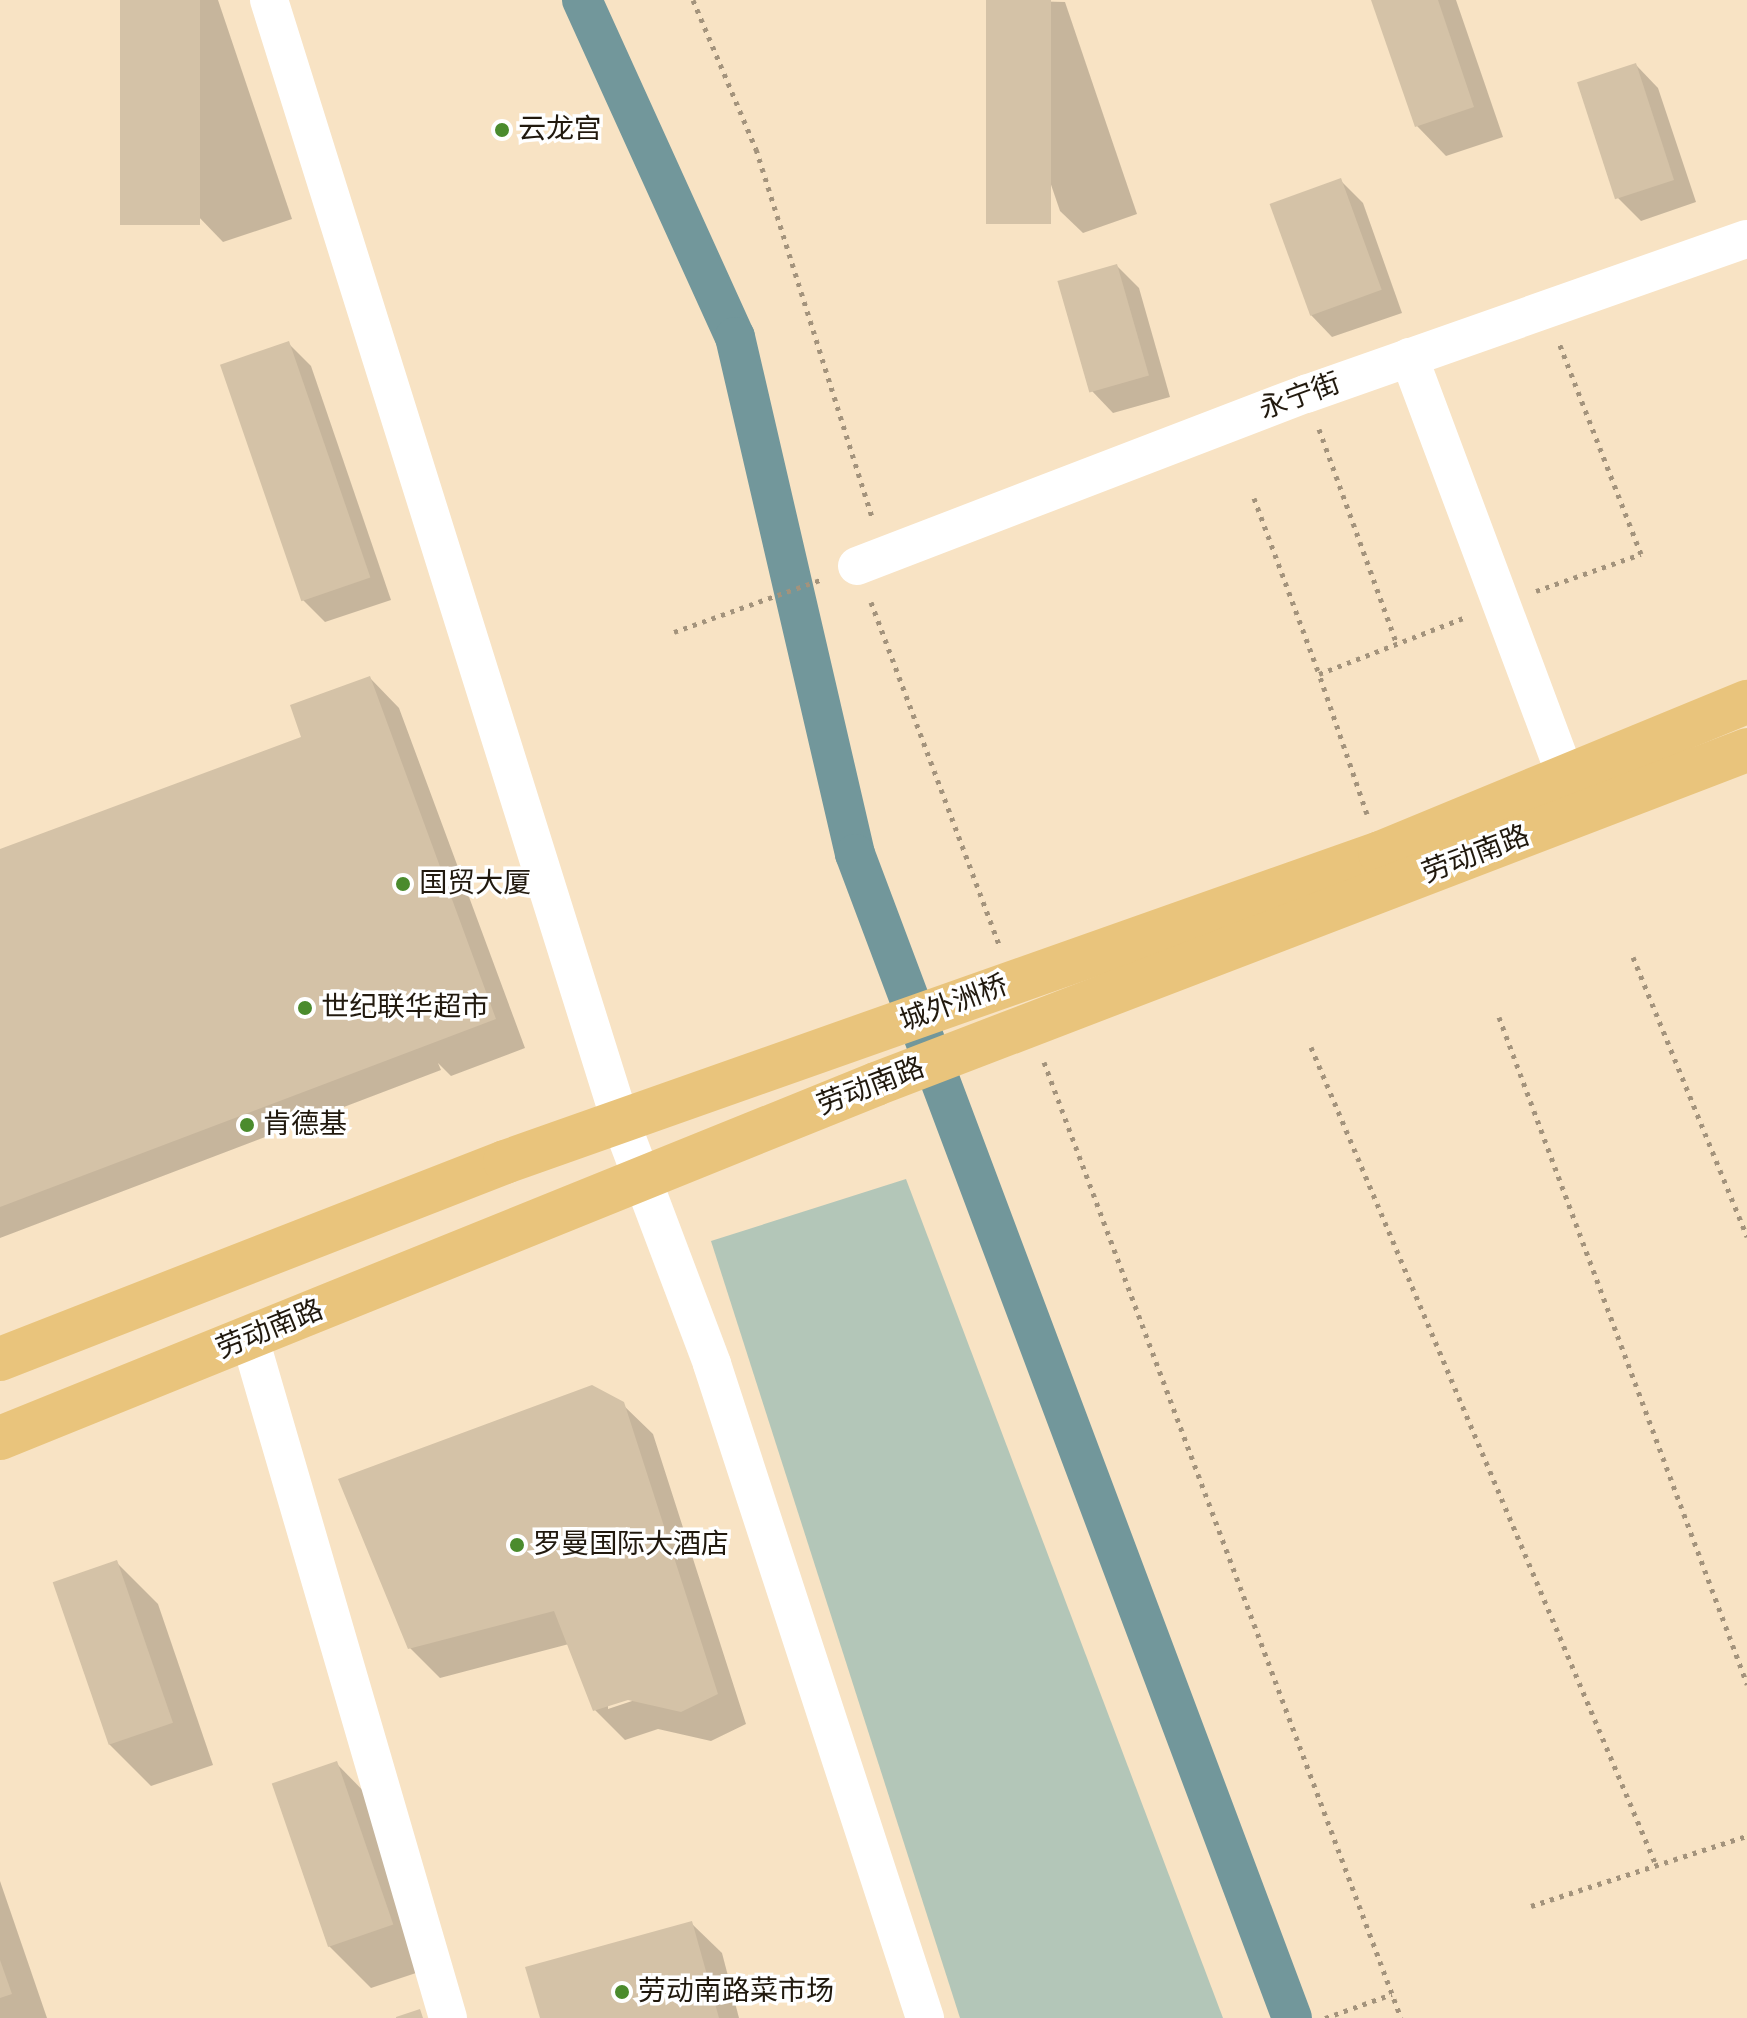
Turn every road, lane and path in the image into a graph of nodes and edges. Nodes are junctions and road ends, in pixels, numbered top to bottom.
1 (269, 0) edge
2 (693, 0) edge
3 (1747, 239) edge
4 (1545, 308) junction
5 (1409, 357) junction
6 (1306, 394) junction
7 (1254, 498) dead end
8 (857, 566) junction
9 (1504, 602) junction
10 (674, 632) dead end
11 (1397, 644) junction
12 (1319, 674) junction
13 (1747, 702) edge
14 (1747, 750) edge
15 (1567, 779) junction
16 (948, 811) dead end
17 (1380, 853) junction
18 (1633, 957) dead end
19 (1048, 971) joint
20 (1499, 1017) dead end
21 (860, 1038) joint
22 (1311, 1047) dead end
23 (620, 1120) junction
24 (641, 1180) junction
25 (1103, 1217) dead end
26 (1747, 1237) edge
27 (250, 1339) junction
28 (0, 1359) edge
29 (0, 1438) edge
30 (1747, 1684) edge
31 (1747, 1836) edge
32 (1656, 1865) junction
33 (1531, 1906) dead end
34 (1392, 1994) junction
35 (448, 2018) edge
36 (925, 2018) edge
37 (1325, 2018) edge
38 (1401, 2018) edge

1 - 23 street
2 - 8 path
3 - 4 street, 永宁街
4 - 5 street, 永宁街
4 - 9 path
5 - 6 street, 永宁街
5 - 9 street
6 - 8 street, 永宁街
6 - 11 path
7 - 12 path
8 - 10 path
8 - 16 path
9 - 11 path
9 - 15 street
11 - 12 path
12 - 17 path
13 - 15 main road, 劳动南路
14 - 24 main road, 劳动南路
15 - 17 main road, 劳动南路
17 - 19 main road, 劳动南路
18 - 26 path
19 - 21 main road, 城外洲桥
20 - 30 path
21 - 23 main road, 劳动南路
22 - 32 path
23 - 24 street
23 - 28 main road, 劳动南路
24 - 27 main road, 劳动南路
24 - 36 street
25 - 34 path
27 - 29 main road, 劳动南路
27 - 35 street
31 - 32 path
32 - 33 path
34 - 37 path
34 - 38 path

